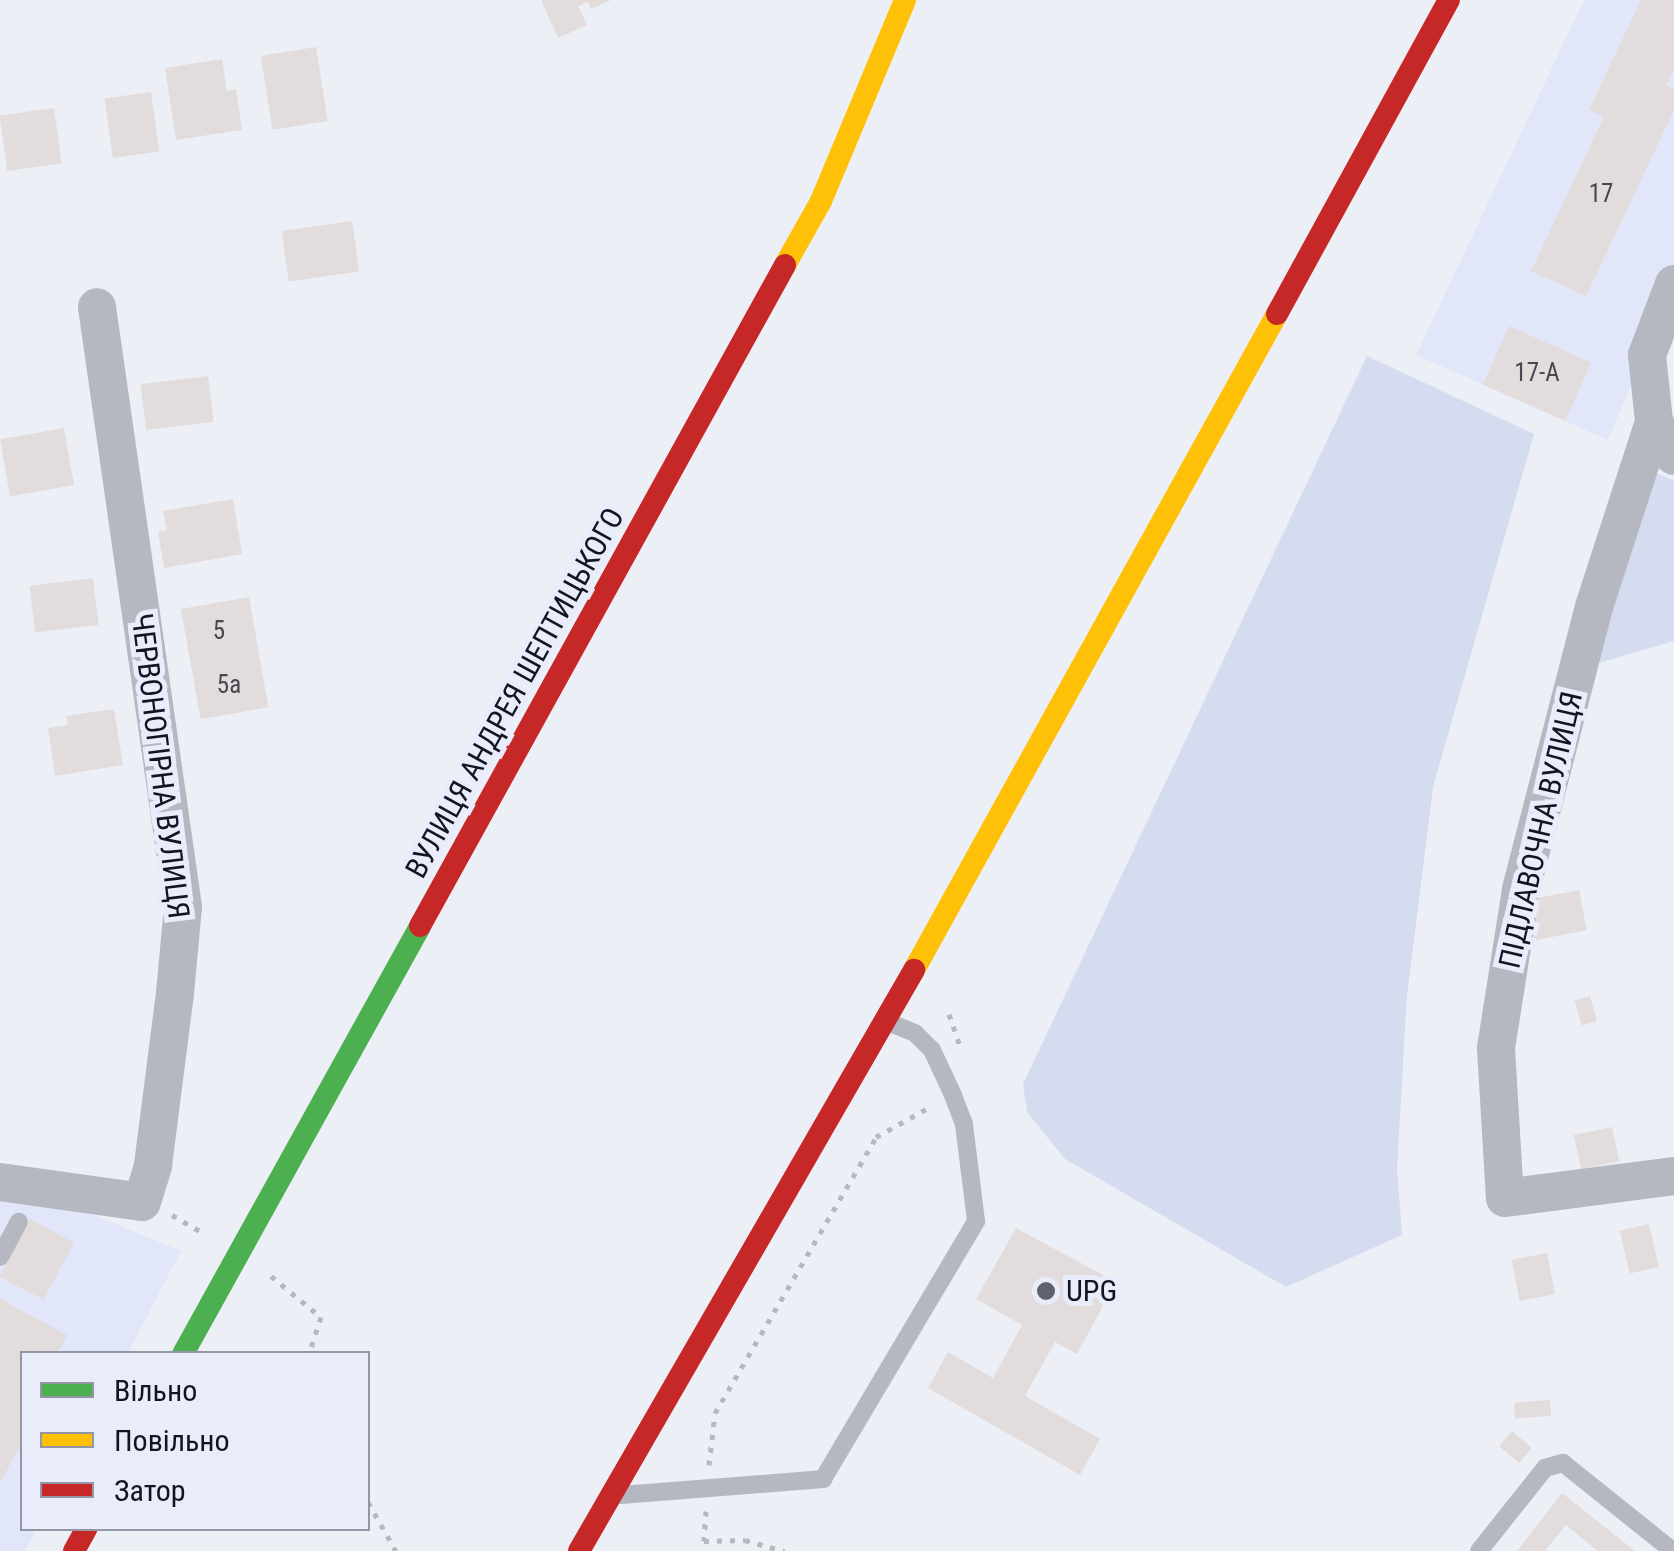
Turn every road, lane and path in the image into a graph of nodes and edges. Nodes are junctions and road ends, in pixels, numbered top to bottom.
1 (879, 0) edge
2 (905, 0) edge
3 (1450, 0) edge
4 (886, 55) junction
5 (1674, 284) edge
6 (97, 307) dead end
7 (1654, 422) junction
8 (1674, 456) edge
9 (948, 1014) dead end
10 (884, 1021) junction
11 (953, 1094) junction
12 (1674, 1176) edge
13 (0, 1182) edge
14 (142, 1202) junction
15 (19, 1222) dead end
16 (210, 1238) dead end
17 (0, 1257) edge
18 (264, 1271) dead end
19 (185, 1351) edge
20 (310, 1351) edge
21 (707, 1488) junction
22 (610, 1496) junction
23 (370, 1506) edge
24 (396, 1551) edge
25 (579, 1551) edge
26 (784, 1551) edge
27 (1479, 1551) edge
28 (1673, 1551) edge

1 - 4 main road
2 - 4 main road, ВУЛИЦЯ АНДРЕЯ ШЕПТИЦЬКОГО
3 - 10 main road
4 - 19 main road, ВУЛИЦЯ АНДРЕЯ ШЕПТИЦЬКОГО
5 - 7 street, ПІДЛАВОЧНА ВУЛИЦЯ
6 - 14 street, ЧЕРВОНОГІРНА ВУЛИЦЯ
7 - 8 street, ПІДЛАВОЧНА ВУЛИЦЯ
7 - 12 street, ПІДЛАВОЧНА ВУЛИЦЯ
9 - 11 path
10 - 11 lane
10 - 22 main road
11 - 21 path
11 - 21 lane
13 - 14 street
14 - 16 path
15 - 17 lane
18 - 20 path
21 - 22 lane
21 - 26 path
22 - 25 main road
23 - 24 path
27 - 28 lane

